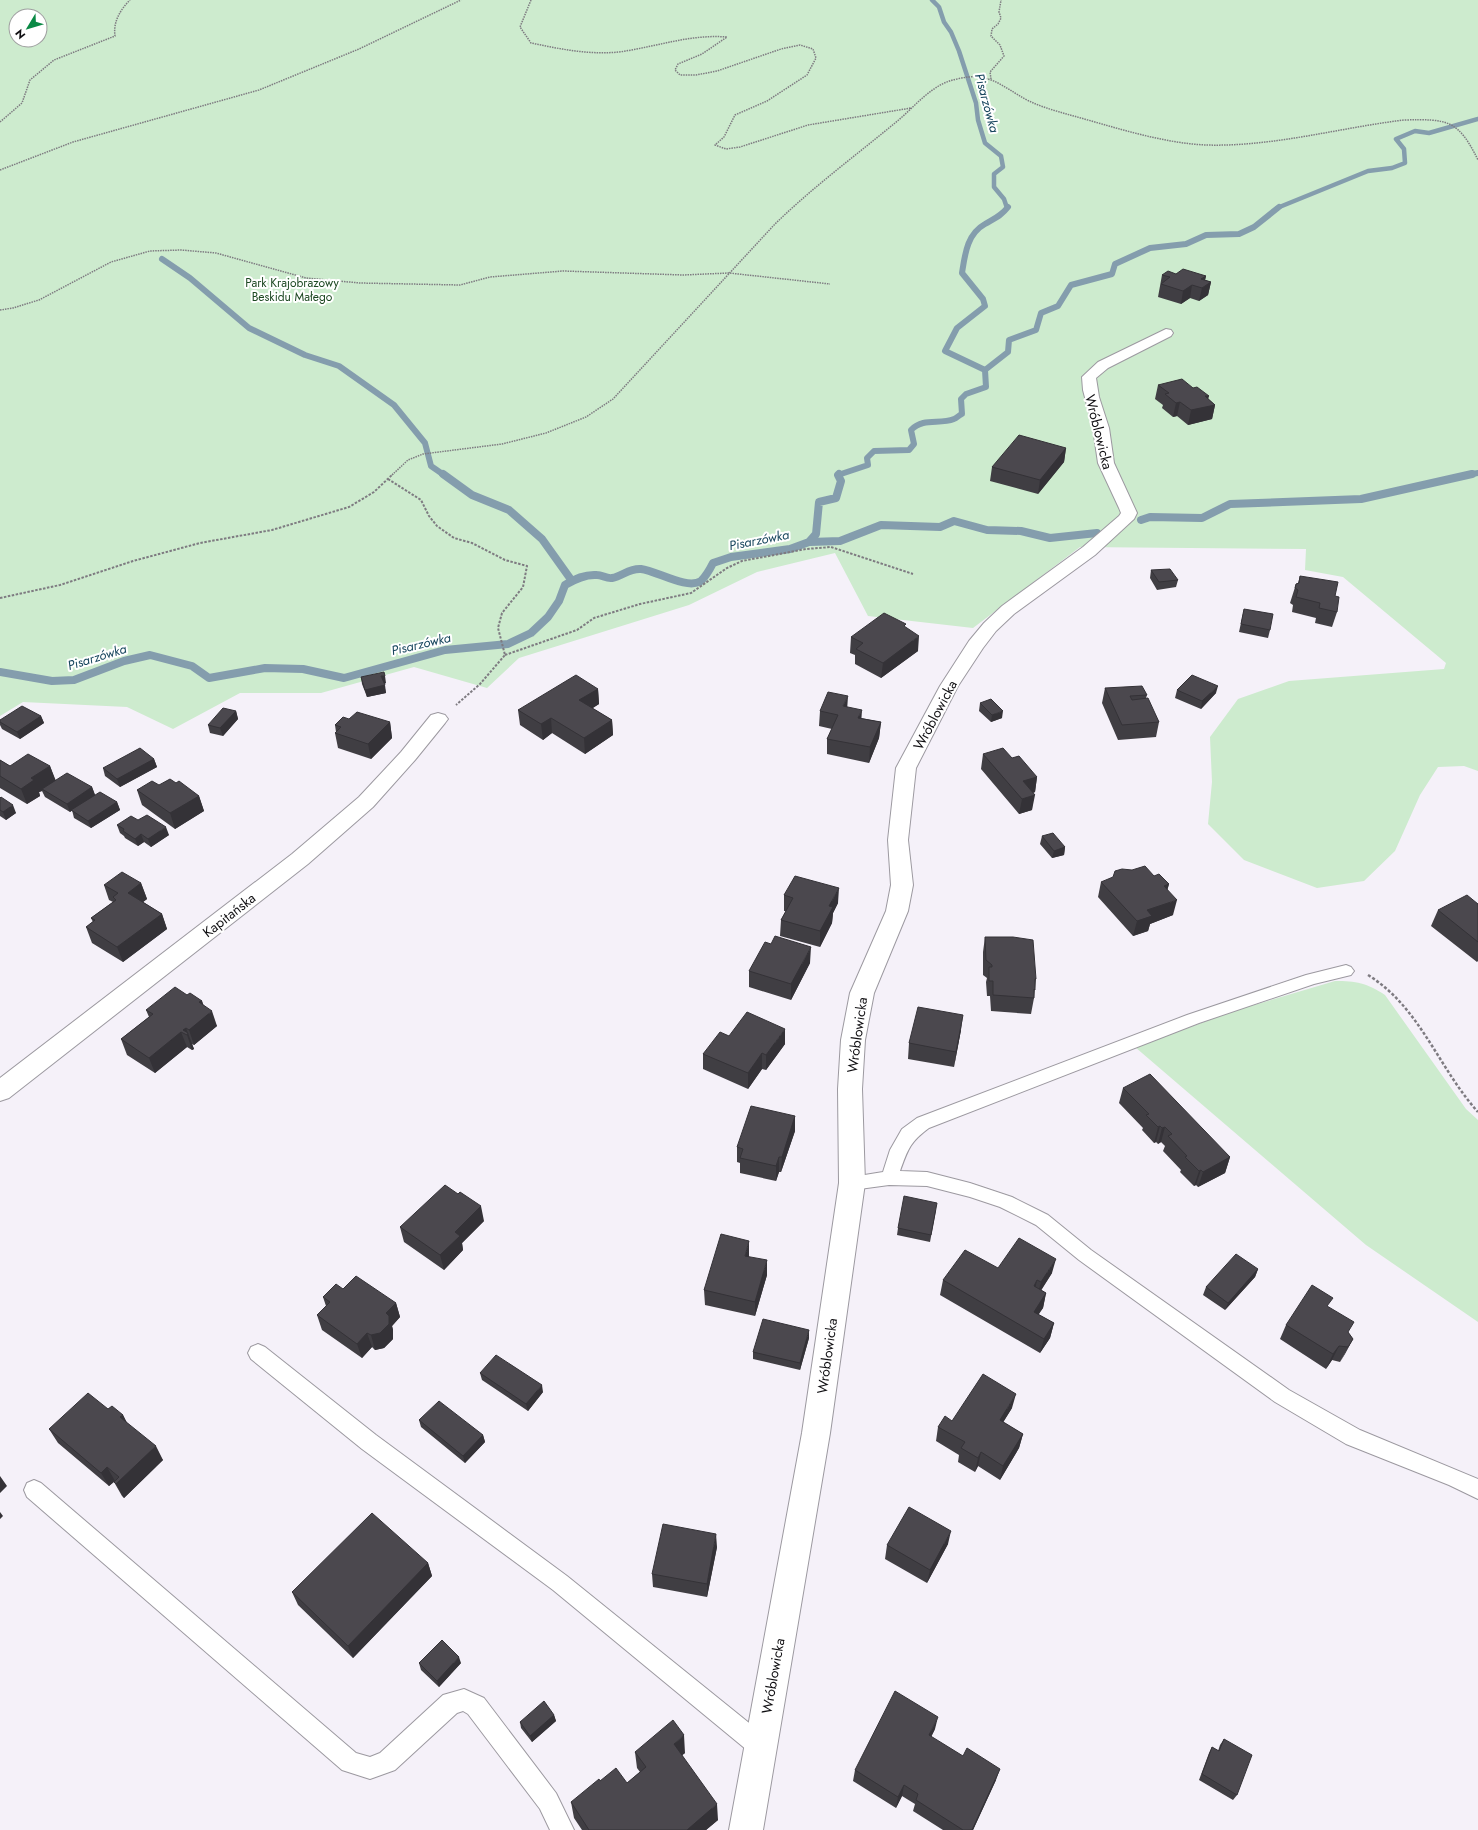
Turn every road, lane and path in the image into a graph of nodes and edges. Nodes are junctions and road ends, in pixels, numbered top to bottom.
1 (130, 0) edge
2 (461, 0) edge
3 (531, 0) edge
4 (1001, 0) edge
5 (991, 79) junction
6 (911, 108) junction
7 (0, 122) edge
8 (1478, 160) edge
9 (0, 170) edge
10 (728, 273) junction
11 (830, 284) dead end
12 (0, 310) edge
13 (1166, 333) dead end
14 (388, 479) junction
15 (913, 574) dead end
16 (0, 598) edge
17 (505, 655) junction
18 (438, 719) joint
19 (1346, 971) joint
20 (0, 1091) edge
21 (1478, 1112) edge
22 (889, 1178) junction
23 (852, 1183) junction
24 (258, 1353) dead end
25 (1478, 1489) edge
26 (34, 1490) dead end
27 (760, 1747) junction
28 (562, 1830) edge
29 (746, 1830) edge

1 - 7 path
2 - 9 path
3 - 6 path
4 - 5 path
5 - 6 path
5 - 8 path
6 - 10 path
10 - 11 path
10 - 12 path
10 - 14 path
13 - 23 street, Wróblowicka
14 - 16 path
14 - 17 path
15 - 17 path
17 - 18 path
18 - 20 street, Kapitańska
19 - 21 path
19 - 22 lane
22 - 23 lane
22 - 25 lane
23 - 27 street, Wróblowicka
24 - 27 lane
26 - 28 lane
27 - 29 street, Wróblowicka

